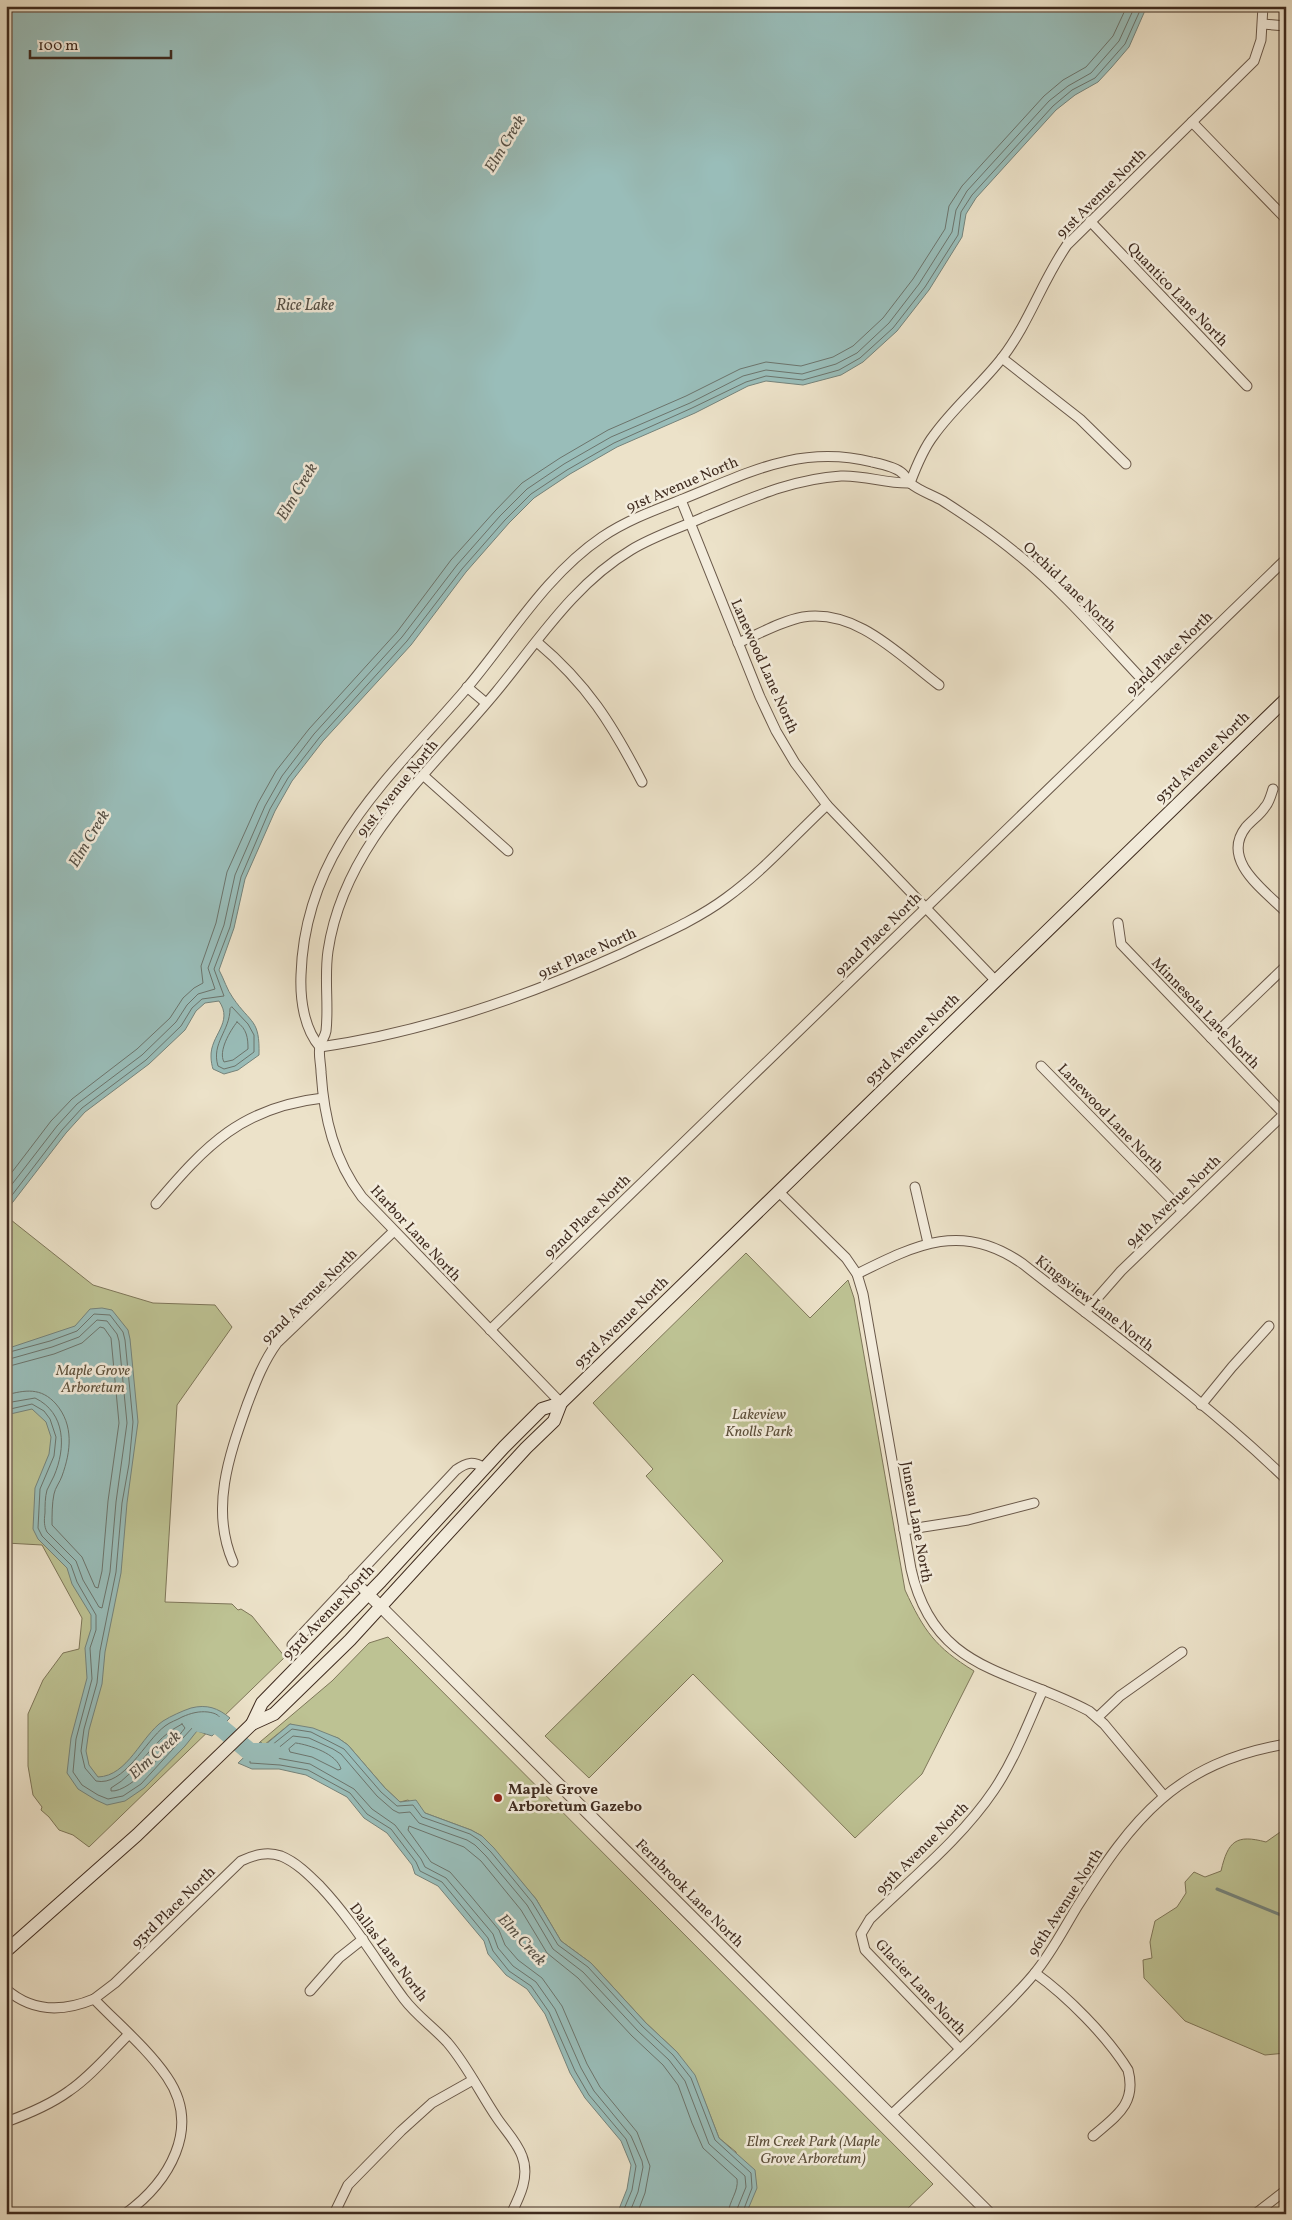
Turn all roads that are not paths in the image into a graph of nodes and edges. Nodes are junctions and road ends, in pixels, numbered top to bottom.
1 (1263, 6) edge
2 (1263, 24) junction
3 (1286, 26) edge
4 (1192, 122) junction
5 (1286, 219) edge
6 (1090, 221) junction
7 (1002, 358) junction
8 (1247, 386) dead end
9 (1126, 464) dead end
10 (910, 483) junction
11 (681, 500) junction
12 (690, 523) junction
13 (1286, 559) edge
14 (537, 642) junction
15 (738, 643) junction
16 (939, 685) dead end
17 (468, 687) junction
18 (1151, 689) junction
19 (1286, 699) edge
20 (486, 704) junction
21 (424, 776) junction
22 (642, 782) dead end
23 (1273, 789) dead end
24 (827, 805) junction
25 (508, 850) dead end
26 (925, 908) junction
27 (1286, 912) edge
28 (1118, 923) dead end
29 (1286, 966) edge
30 (995, 980) junction
31 (1211, 1038) junction
32 (320, 1047) junction
33 (1041, 1066) dead end
34 (323, 1098) junction
35 (1285, 1115) edge
36 (915, 1187) dead end
37 (778, 1191) junction
38 (156, 1204) dead end
39 (1183, 1211) junction
40 (394, 1231) junction
41 (928, 1243) junction
42 (857, 1274) junction
43 (1085, 1312) junction
44 (1269, 1326) dead end
45 (490, 1330) junction
46 (561, 1403) junction
47 (1202, 1405) junction
48 (485, 1468) junction
49 (1286, 1479) edge
50 (1034, 1503) dead end
51 (904, 1530) junction
52 (233, 1562) dead end
53 (353, 1579) junction
54 (368, 1594) junction
55 (381, 1607) junction
56 (292, 1644) dead end
57 (1182, 1652) dead end
58 (1043, 1690) junction
59 (1098, 1717) junction
60 (252, 1724) junction
61 (1286, 1744) edge
62 (1164, 1796) junction
63 (281, 1856) joint
64 (363, 1939) junction
65 (862, 1943) joint
66 (6, 1951) edge
67 (1035, 1973) junction
68 (6, 1989) edge
69 (310, 1991) dead end
70 (94, 2000) junction
71 (128, 2035) junction
72 (960, 2049) junction
73 (473, 2080) junction
74 (891, 2116) junction
75 (6, 2122) edge
76 (1093, 2136) dead end
77 (1286, 2190) edge
78 (128, 2213) edge
79 (334, 2214) edge
80 (511, 2214) edge
81 (990, 2214) edge
82 (1255, 2214) edge

1 - 2 street, 91st Avenue North
2 - 3 street
2 - 4 street, 91st Avenue North
4 - 5 street
4 - 6 street, 91st Avenue North
6 - 7 street, 91st Avenue North
6 - 8 street, Quantico Lane North
7 - 9 street
7 - 10 street, 91st Avenue North
10 - 11 street, 91st Avenue North
10 - 12 street, 91st Avenue North
10 - 18 street, Orchid Lane North
11 - 12 street, Lanewood Lane North
11 - 17 street, 91st Avenue North
12 - 14 street, 91st Avenue North
12 - 15 street, Lanewood Lane North
13 - 18 street, 92nd Place North
14 - 20 street, 91st Avenue North
14 - 22 street
15 - 16 street
15 - 24 street, Lanewood Lane North
17 - 20 street
17 - 32 street, 91st Avenue North
18 - 26 street, 92nd Place North
19 - 30 main road, 93rd Avenue North
20 - 21 street, 91st Avenue North
21 - 25 street
21 - 32 street, 91st Avenue North
23 - 27 street
24 - 26 street, Lanewood Lane North
24 - 32 street, 91st Place North
26 - 30 street, Lanewood Lane North
26 - 45 street, 92nd Place North
28 - 31 street, Minnesota Lane North
29 - 31 street
30 - 37 main road, 93rd Avenue North
31 - 35 street, Minnesota Lane North
32 - 34 street, Harbor Lane North
33 - 39 street, Lanewood Lane North
34 - 38 street
34 - 40 street, Harbor Lane North
35 - 39 street, 94th Avenue North
36 - 41 street
37 - 42 street, Juneau Lane North
37 - 46 main road, 93rd Avenue North
39 - 43 street, 94th Avenue North
40 - 45 street, Harbor Lane North
40 - 52 street, 92nd Avenue North
41 - 42 street, Kingsview Lane North
41 - 43 street, Kingsview Lane North
42 - 51 street, Juneau Lane North
43 - 47 street, Kingsview Lane North
44 - 47 street
45 - 46 street, Harbor Lane North
46 - 48 main road, 93rd Avenue North
46 - 55 main road, 93rd Avenue North
47 - 49 street, Kingsview Lane North
48 - 53 street
48 - 54 main road, 93rd Avenue North
50 - 51 street
51 - 58 street, Juneau Lane North
53 - 54 street
53 - 56 street
54 - 55 street, Fernbrook Lane North
54 - 60 main road, 93rd Avenue North
55 - 60 main road, 93rd Avenue North
55 - 74 street, Fernbrook Lane North
57 - 59 street
58 - 59 street, Juneau Lane North
58 - 65 street, 95th Avenue North
59 - 62 street, Juneau Lane North
60 - 66 main road, 93rd Avenue North
61 - 62 street, 96th Avenue North
62 - 67 street, 96th Avenue North
63 - 64 street, Dallas Lane North
63 - 70 street, 93rd Place North
64 - 69 street
64 - 73 street, Dallas Lane North
65 - 72 street, Glacier Lane North
67 - 72 street, 96th Avenue North
67 - 76 street
68 - 70 street
70 - 71 street
71 - 75 street
71 - 78 street
72 - 74 street, 96th Avenue North
73 - 79 street
73 - 80 street, Dallas Lane North
74 - 81 street, Fernbrook Lane North
77 - 82 street

